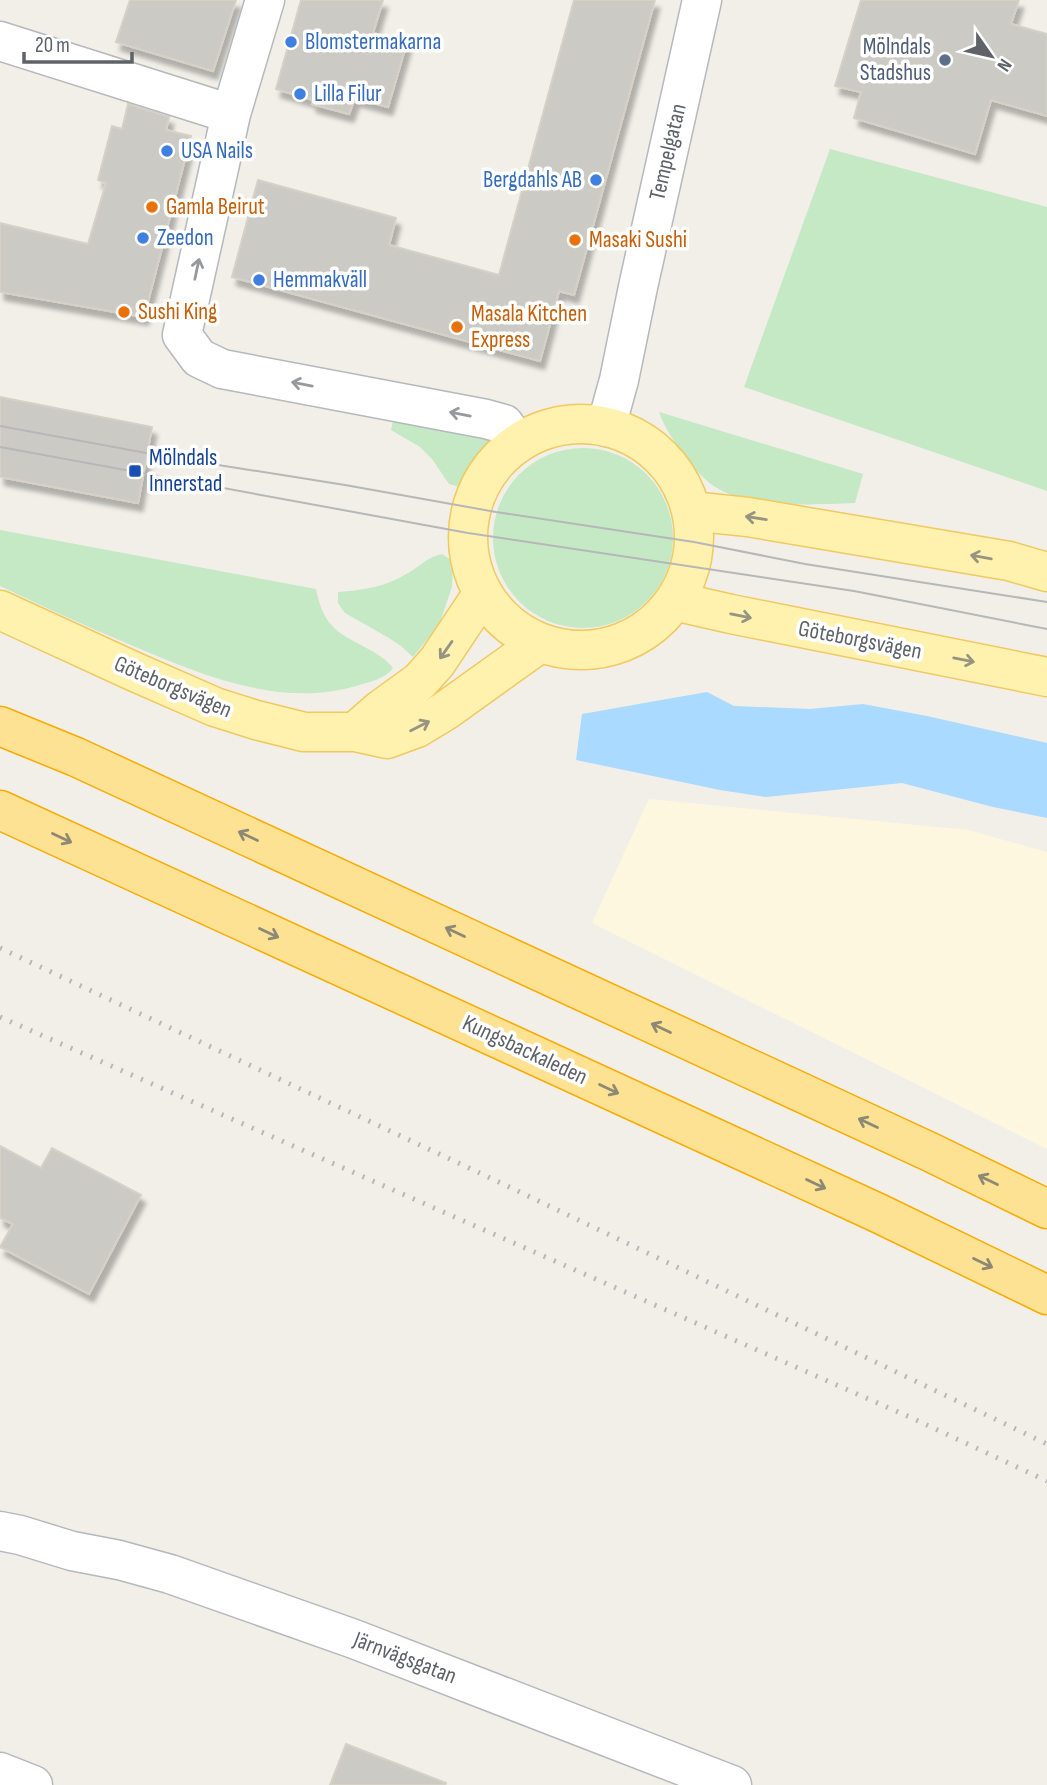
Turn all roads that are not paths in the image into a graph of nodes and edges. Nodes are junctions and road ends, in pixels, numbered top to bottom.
1 (265, 0) edge
2 (702, 0) edge
3 (0, 41) edge
4 (231, 114) junction
5 (606, 427) junction
6 (518, 443) junction
7 (691, 511) junction
8 (1047, 572) edge
9 (482, 593) junction
10 (674, 601) junction
11 (0, 610) edge
12 (540, 642) junction
13 (1047, 677) edge
14 (0, 705) edge
15 (0, 726) edge
16 (355, 732) junction
17 (76, 757) junction
18 (0, 810) edge
19 (1047, 1209) edge
20 (1047, 1295) edge
21 (0, 1531) edge
22 (0, 1551) edge
23 (72, 1551) junction
24 (0, 1772) edge
25 (33, 1785) edge
26 (732, 1785) edge

1 - 4 street
2 - 5 street, Tempelgatan
3 - 4 street
6 -> 4 street
5 - 6 main road
5 - 7 main road
6 - 9 main road
8 -> 7 main road
7 - 10 main road
9 - 12 main road
9 -> 16 main road
10 - 12 main road
10 -> 13 main road, Göteborgsvägen
11 - 16 main road, Göteborgsvägen
16 -> 12 main road, Göteborgsvägen
14 - 17 highway
15 - 17 highway
19 -> 17 highway
18 -> 20 highway, Kungsbackaleden
21 - 23 street, Järnvägsgatan
22 - 23 street, Järnvägsgatan
23 - 26 street, Järnvägsgatan
24 - 25 street

